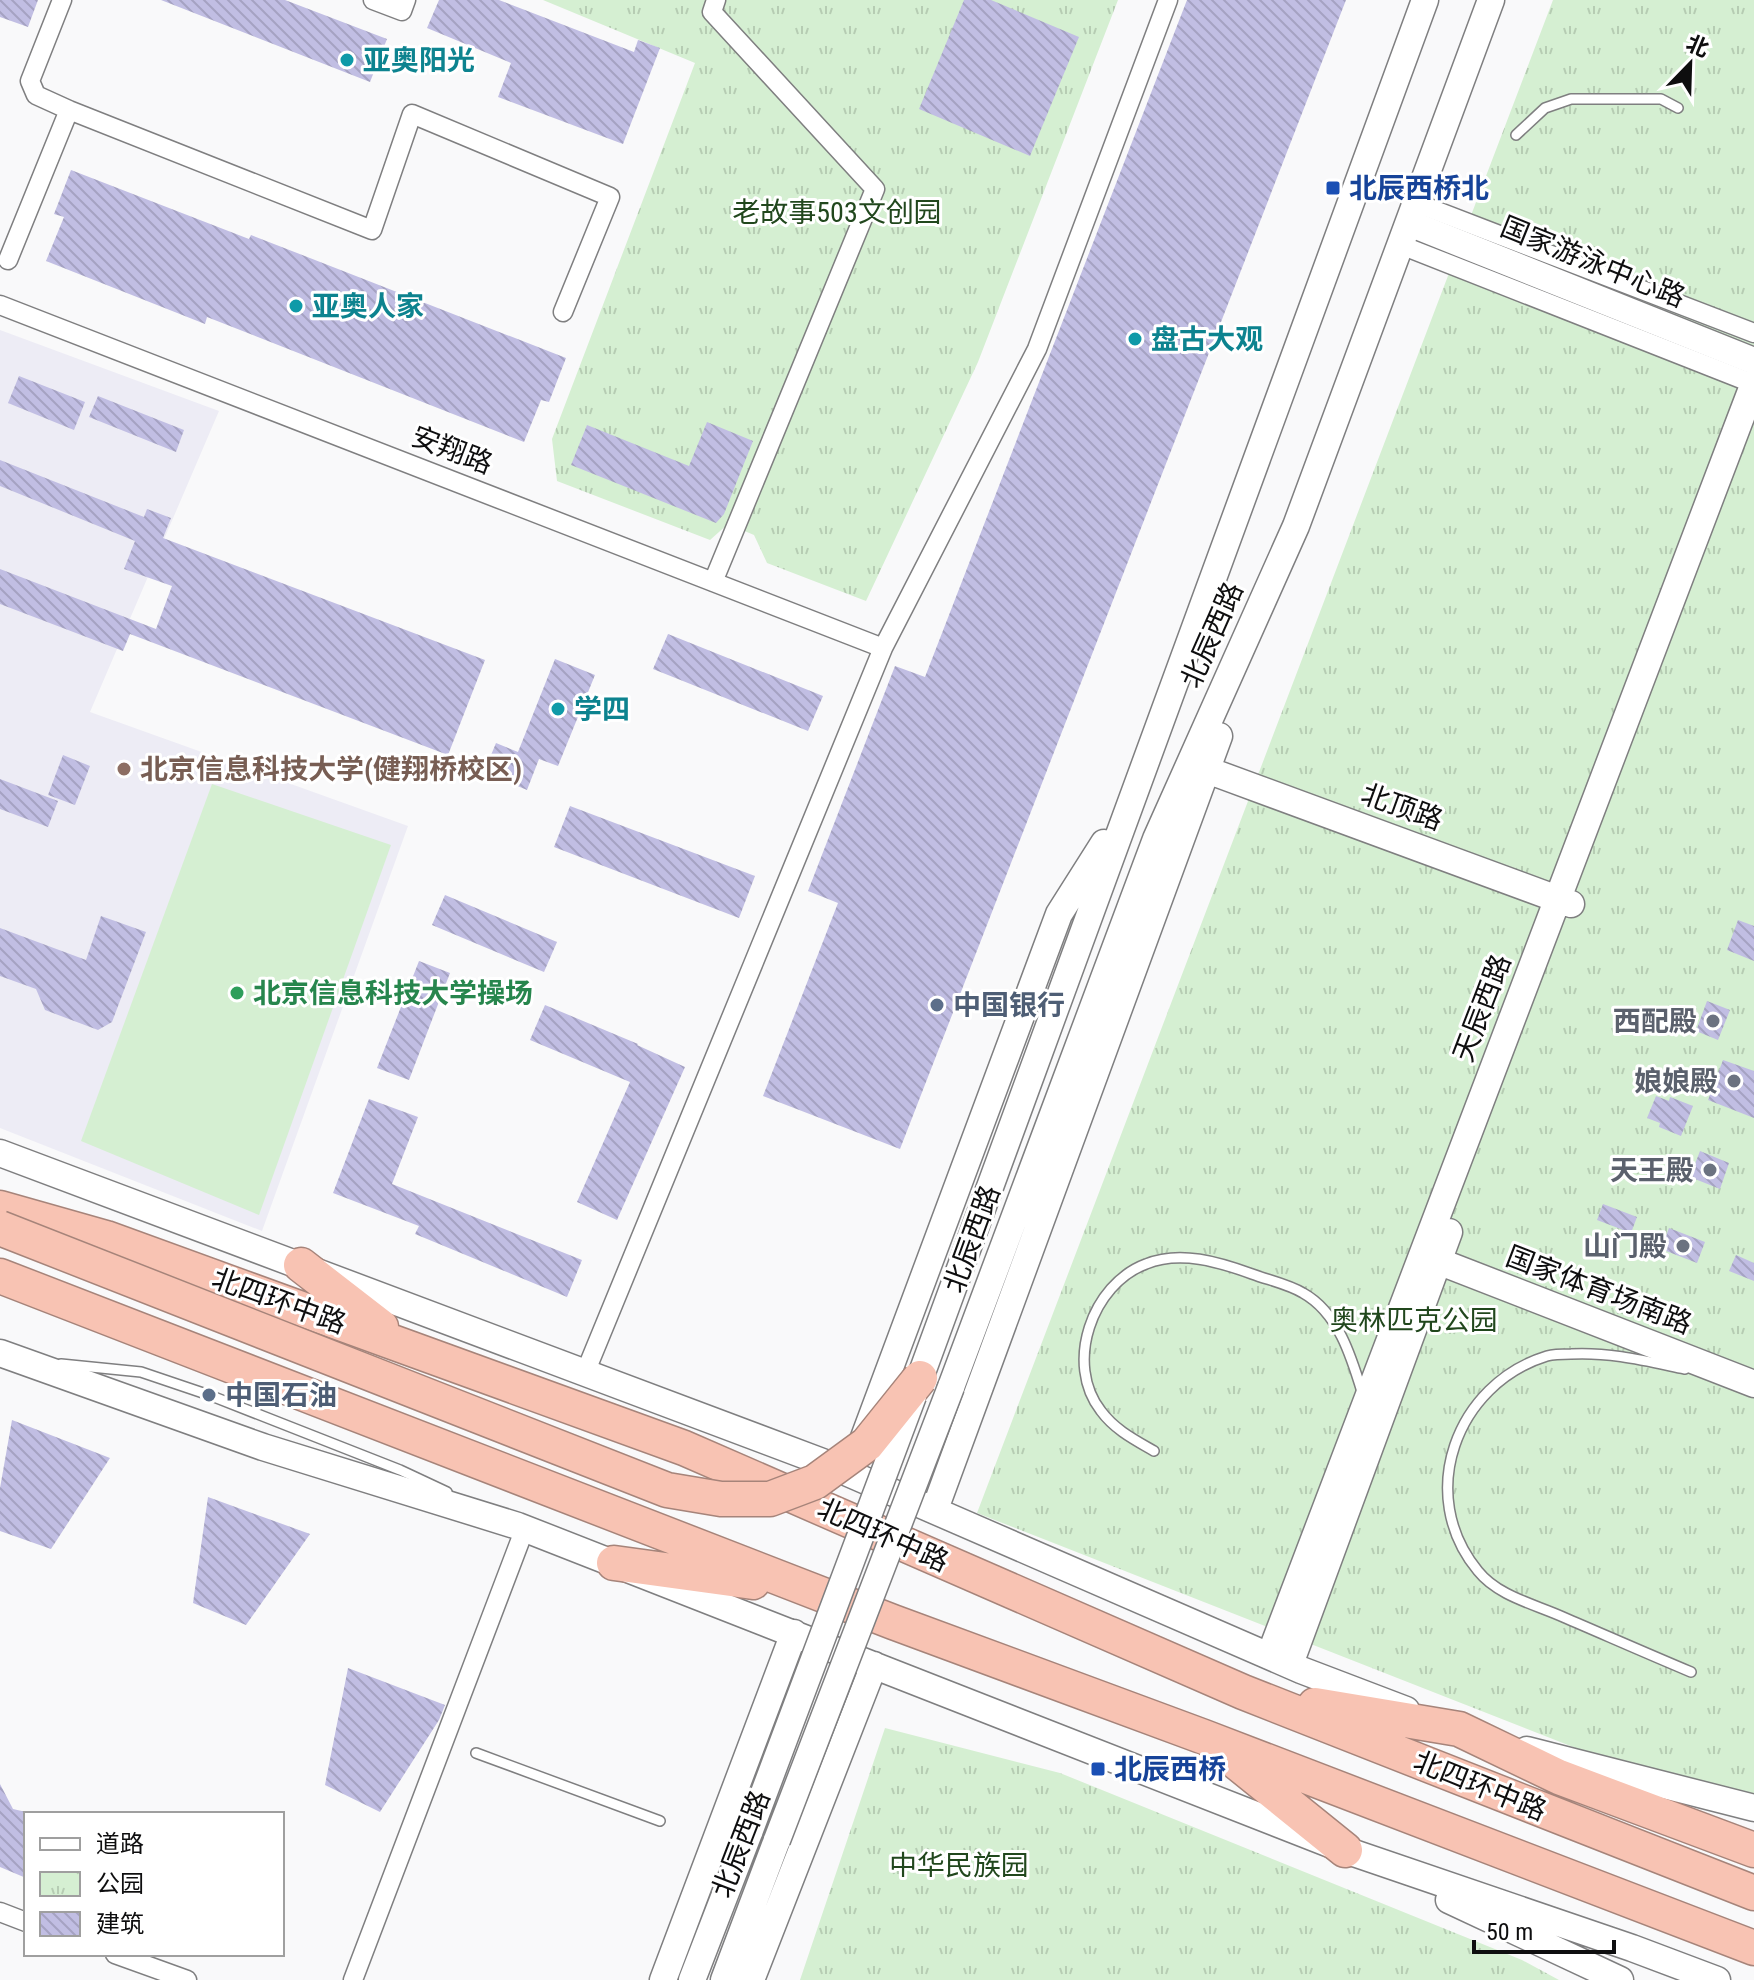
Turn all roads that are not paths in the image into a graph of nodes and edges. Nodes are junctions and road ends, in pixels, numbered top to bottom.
1 (62, 0) edge
2 (373, 0) edge
3 (406, 0) edge
4 (716, 0) edge
5 (1168, 0) edge
6 (1425, 0) edge
7 (1491, 0) edge
8 (1678, 108) dead end
9 (69, 110) junction
10 (1516, 135) dead end
11 (1409, 223) junction
12 (8, 260) dead end
13 (0, 305) edge
14 (563, 312) dead end
15 (1754, 333) edge
16 (1754, 361) edge
17 (1754, 384) edge
18 (1754, 433) edge
19 (1296, 526) junction
20 (713, 582) junction
21 (883, 648) junction
22 (1207, 770) junction
23 (1132, 800) junction
24 (1566, 902) junction
25 (0, 1153) edge
26 (0, 1191) edge
27 (0, 1208) edge
28 (0, 1228) edge
29 (106, 1238) junction
30 (1430, 1258) junction
31 (301, 1265) junction
32 (0, 1276) edge
33 (0, 1302) edge
34 (133, 1327) junction
35 (407, 1347) junction
36 (7, 1356) edge
37 (585, 1373) junction
38 (935, 1383) junction
39 (1752, 1383) edge
40 (1365, 1404) junction
41 (1154, 1451) dead end
42 (850, 1473) junction
43 (935, 1509) junction
44 (522, 1527) junction
45 (614, 1563) junction
46 (811, 1590) junction
47 (794, 1633) junction
48 (1280, 1660) junction
49 (874, 1665) junction
50 (1691, 1672) dead end
51 (1243, 1692) junction
52 (759, 1725) junction
53 (1459, 1729) junction
54 (1204, 1737) junction
55 (476, 1753) dead end
56 (839, 1756) junction
57 (1754, 1808) edge
58 (660, 1821) dead end
59 (1345, 1850) junction
60 (1754, 1850) edge
61 (1754, 1893) edge
62 (0, 1912) edge
63 (24, 1921) edge
64 (1632, 1948) junction
65 (1754, 1948) edge
66 (121, 1956) edge
67 (187, 1980) edge
68 (353, 1980) edge
69 (663, 1980) edge
70 (692, 1980) edge
71 (724, 1980) edge
72 (751, 1980) edge
73 (1620, 1980) edge
74 (1687, 1980) edge
75 (1717, 1980) edge

1 - 9 street
2 - 3 street
4 - 20 street
5 - 21 street
6 - 23 street, 北辰西路
7 - 11 street, 北辰西路
8 - 10 lane
9 - 12 street
9 - 14 street
11 - 15 street
11 - 16 street, 国家游泳中心路
11 - 17 street
11 - 19 street, 北辰西路
13 - 20 street, 安翔路
17 - 24 street, 天辰西路
18 - 24 street, 天辰西路
19 - 22 street, 北辰西路
19 - 38 street, 北辰西路
20 - 21 street, 安翔路
21 - 37 street
22 - 24 street, 北顶路
22 - 43 street, 北辰西路
23 - 38 street, 北辰西路
23 - 42 street, 北辰西路
24 - 30 street, 天辰西路
25 - 31 street, 北四环中路
26 - 29 highway
27 - 29 highway, 北四环中路
28 - 38 highway, bridge
29 - 35 highway, 北四环中路
30 - 39 street, 国家体育场南路
30 - 40 street, 天辰西路
30 - 48 street, 天辰西路
31 - 35 highway
31 - 37 street, 北四环中路
32 - 34 highway, 北四环中路
33 - 34 highway
34 - 46 highway, 北四环中路
35 - 51 highway, 北四环中路
36 - 44 street
37 - 42 street, 北四环中路
38 - 70 street, 北辰西路, bridge
38 - 71 street, 北辰西路, bridge
39 - 50 lane
40 - 41 lane
40 - 48 street, 天辰西路
42 - 43 street, 北四环中路
43 - 48 street, 北四环中路
44 - 45 street
44 - 68 street
45 - 46 highway
45 - 47 street
46 - 54 highway, 北四环中路
47 - 49 street
47 - 52 street, 北辰西路
48 - 53 street, 北四环中路
49 - 56 street, 北辰西路
49 - 59 street
51 - 53 highway
51 - 61 highway, 北四环中路
52 - 56 street
52 - 69 street, 北辰西路
53 - 57 street, 北四环中路
53 - 60 highway
54 - 59 highway
54 - 65 highway, 北四环中路
55 - 58 lane
56 - 72 street, 北辰西路
59 - 64 street
59 - 73 street
62 - 63 street
64 - 74 street
64 - 75 street
66 - 67 street

